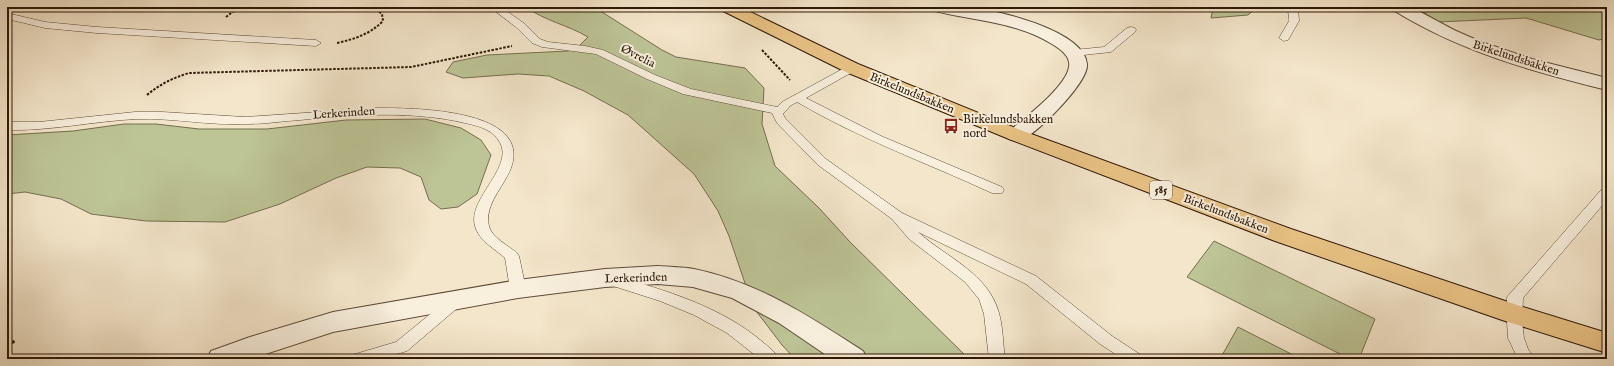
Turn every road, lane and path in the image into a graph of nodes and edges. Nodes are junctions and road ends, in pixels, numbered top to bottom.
1 (239, 7) edge
2 (373, 7) edge
3 (495, 7) edge
4 (727, 7) edge
5 (937, 7) edge
6 (1293, 7) edge
7 (1403, 9) edge
8 (232, 13) dead end
9 (7, 16) edge
10 (1131, 30) dead end
11 (1284, 38) dead end
12 (536, 41) junction
13 (316, 43) joint
14 (1074, 53) junction
15 (852, 68) junction
16 (1607, 84) edge
17 (798, 98) junction
18 (779, 111) junction
19 (136, 116) junction
20 (7, 126) edge
21 (1016, 135) junction
22 (997, 190) dead end
23 (1607, 192) edge
24 (897, 216) junction
25 (605, 278) junction
26 (518, 289) junction
27 (457, 299) junction
28 (1514, 314) junction
29 (16, 340) dead end
30 (1607, 343) edge
31 (7, 346) edge
32 (221, 359) edge
33 (358, 359) edge
34 (771, 359) edge
35 (853, 359) edge
36 (997, 359) edge
37 (1135, 359) edge
38 (1527, 359) edge

1 - 8 path
2 - 13 path
3 - 12 lane, Øvrelia
4 - 15 main road, Birkelundsbakken / 585
5 - 14 street
6 - 11 lane
7 - 16 street, Birkelundsbakken
9 - 13 lane
10 - 14 lane
12 - 18 lane, Øvrelia
12 - 19 path
14 - 21 street
15 - 17 lane
15 - 21 main road, Birkelundsbakken / 585
17 - 18 lane
17 - 22 lane
18 - 24 lane
19 - 20 lane, Lerkerinden
19 - 26 lane, Lerkerinden
21 - 28 main road, Birkelundsbakken / 585
23 - 28 lane
24 - 36 lane
24 - 37 lane
25 - 26 street, Lerkerinden
25 - 34 lane
25 - 35 street, Lerkerinden
26 - 27 street, Lerkerinden
27 - 32 street, Lerkerinden
27 - 33 lane
28 - 30 main road, Birkelundsbakken / 585
28 - 38 lane
29 - 31 path

